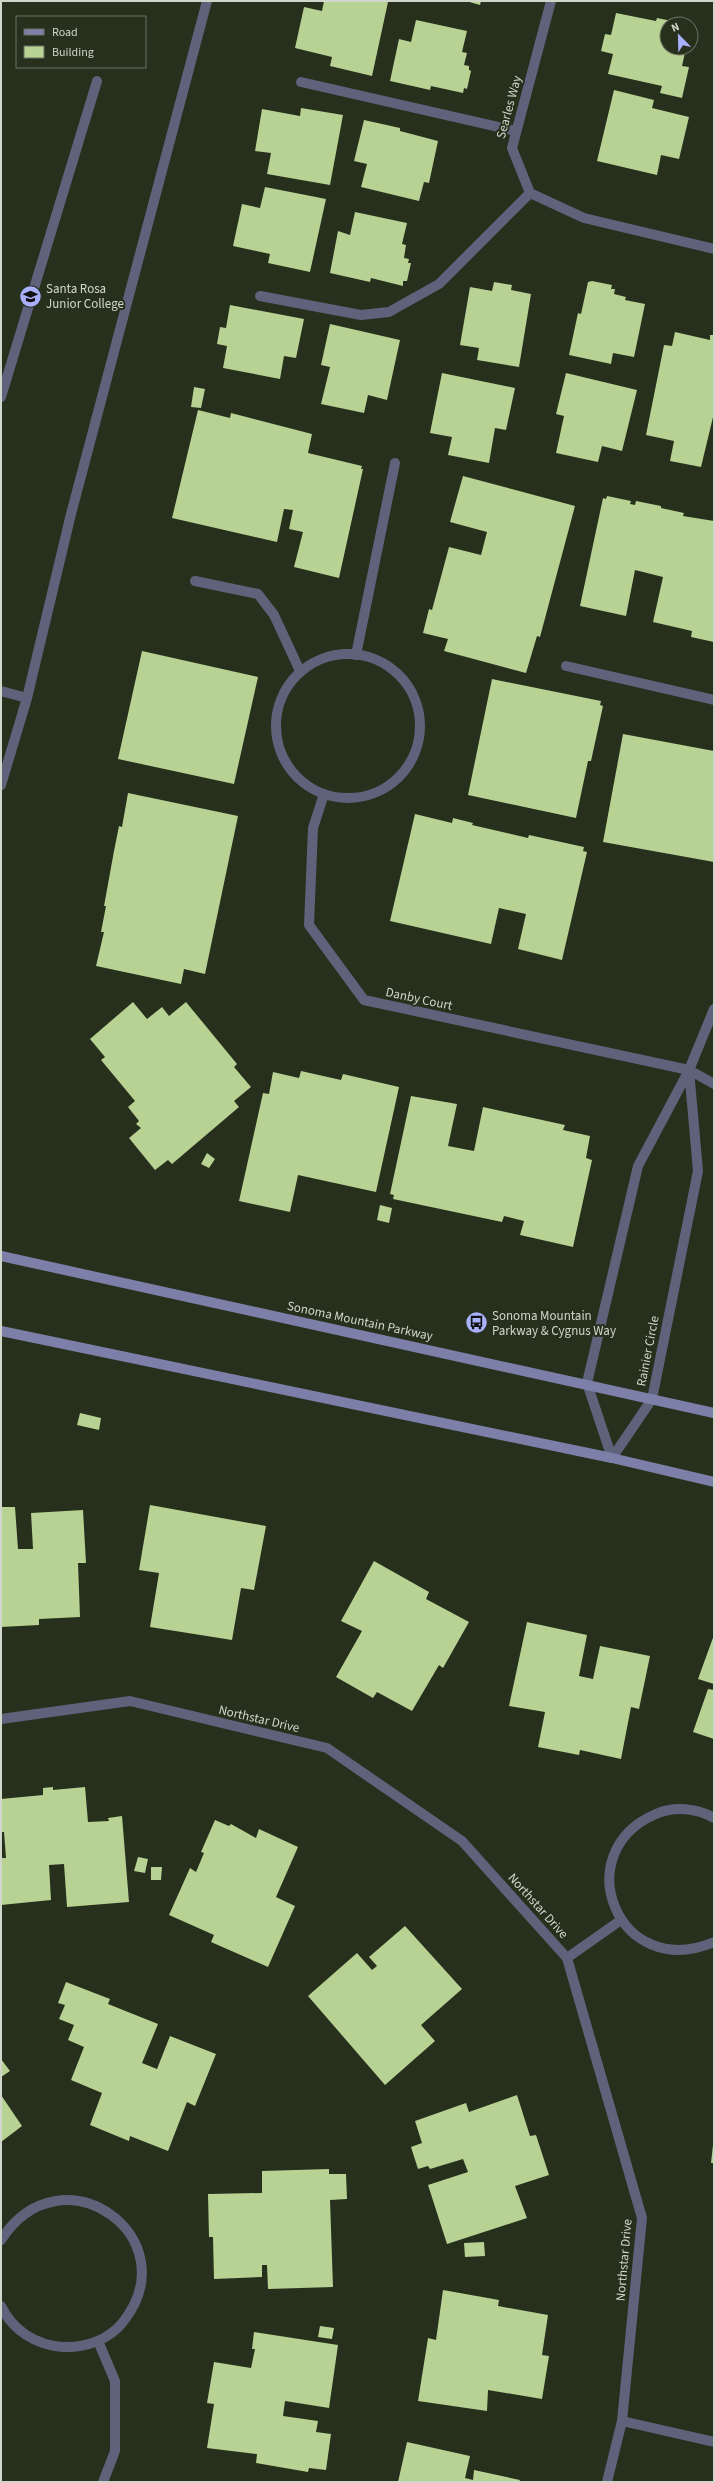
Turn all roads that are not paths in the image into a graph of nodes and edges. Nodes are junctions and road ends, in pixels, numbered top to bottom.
1 (206, 1) edge
2 (551, 1) edge
3 (97, 81) dead end
4 (301, 82) dead end
5 (516, 132) junction
6 (530, 193) junction
7 (714, 249) edge
8 (260, 296) dead end
9 (1, 397) edge
10 (395, 463) dead end
11 (196, 581) dead end
12 (356, 655) junction
13 (566, 666) dead end
14 (300, 672) junction
15 (1, 691) edge
16 (27, 698) junction
17 (714, 700) edge
18 (1, 785) edge
19 (324, 794) junction
20 (714, 1009) edge
21 (689, 1070) junction
22 (714, 1084) edge
23 (1, 1256) edge
24 (1, 1331) edge
25 (587, 1383) junction
26 (652, 1399) junction
27 (714, 1413) edge
28 (612, 1458) junction
29 (714, 1482) edge
30 (1, 1719) edge
31 (714, 1818) edge
32 (621, 1920) junction
33 (714, 1942) edge
34 (567, 1958) junction
35 (1, 2240) edge
36 (1, 2306) edge
37 (98, 2341) junction
38 (622, 2421) junction
39 (714, 2442) edge
40 (103, 2482) edge
41 (607, 2482) edge

1 - 16 street
2 - 5 street, Searles Way
3 - 9 street
4 - 5 street
5 - 6 street, Searles Way
6 - 7 street
6 - 8 street
10 - 12 street
11 - 14 street
12 - 14 street
12 - 19 street
13 - 17 street
14 - 19 street
15 - 16 street
16 - 18 street
19 - 21 street, Danby Court
20 - 21 street, Rainier Circle
21 - 22 street, Danby Court
21 - 25 street, Rainier Circle
21 - 26 street, Rainier Circle
23 - 25 main road, Sonoma Mountain Parkway
24 - 28 main road
25 - 26 main road, Sonoma Mountain Parkway
25 - 28 street
26 - 27 main road, Sonoma Mountain Parkway
26 - 28 street, Rainier Circle
28 - 29 main road
30 - 34 street, Northstar Drive
31 - 32 street
32 - 33 street
32 - 34 street
34 - 38 street, Northstar Drive
35 - 37 street
36 - 37 street
37 - 40 street
38 - 39 street
38 - 41 street, Northstar Drive

